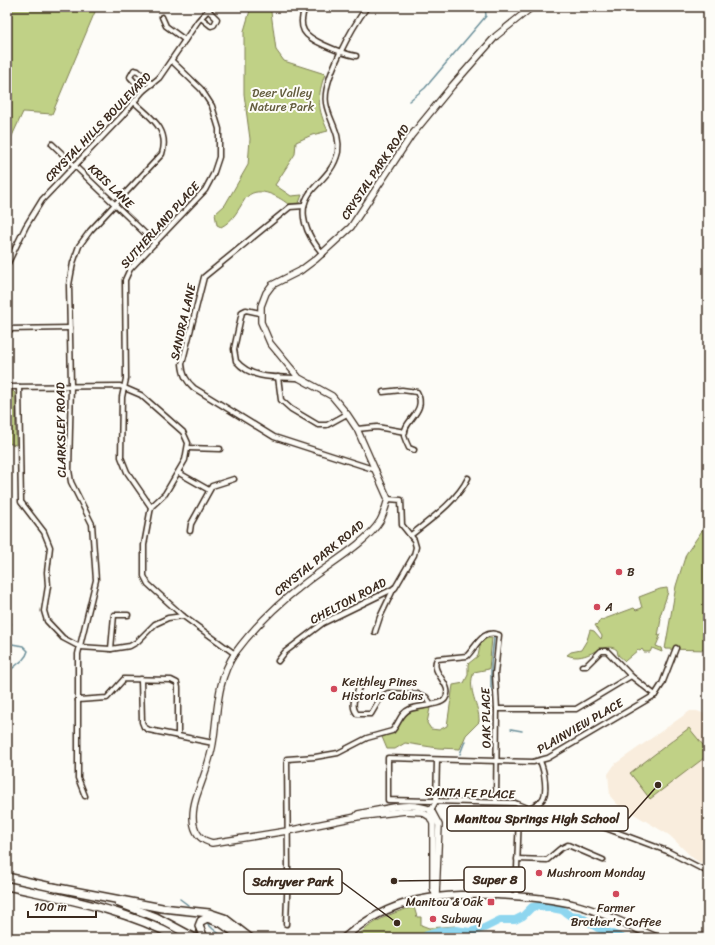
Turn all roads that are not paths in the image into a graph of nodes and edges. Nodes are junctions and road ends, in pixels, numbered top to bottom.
1 (305, 7) edge
2 (367, 7) edge
3 (532, 7) edge
4 (210, 9) edge
5 (162, 17) dead end
6 (201, 18) junction
7 (185, 40) junction
8 (341, 53) junction
9 (356, 56) dead end
10 (172, 61) junction
11 (152, 84) junction
12 (143, 91) junction
13 (134, 102) junction
14 (52, 144) dead end
15 (75, 165) junction
16 (115, 205) junction
17 (304, 206) junction
18 (155, 243) junction
19 (323, 254) junction
20 (7, 265) edge
21 (260, 313) junction
22 (70, 328) junction
23 (7, 329) edge
24 (278, 377) junction
25 (299, 378) junction
26 (71, 385) junction
27 (7, 387) edge
28 (19, 387) junction
29 (125, 388) junction
30 (383, 392) dead end
31 (347, 414) junction
32 (358, 429) junction
33 (405, 432) junction
34 (188, 448) junction
35 (220, 449) dead end
36 (414, 450) dead end
37 (376, 470) junction
38 (179, 473) junction
39 (468, 478) dead end
40 (234, 479) dead end
41 (209, 490) junction
42 (388, 499) junction
43 (151, 507) junction
44 (190, 531) dead end
45 (411, 535) junction
46 (395, 588) junction
47 (128, 615) dead end
48 (183, 616) junction
49 (375, 632) dead end
50 (80, 646) junction
51 (676, 648) dead end
52 (111, 649) junction
53 (235, 654) junction
54 (278, 661) dead end
55 (582, 666) dead end
56 (630, 676) junction
57 (141, 679) junction
58 (361, 683) dead end
59 (655, 695) junction
60 (78, 700) junction
61 (431, 704) junction
62 (497, 709) junction
63 (178, 736) junction
64 (213, 743) junction
65 (437, 760) junction
66 (497, 761) junction
67 (540, 761) junction
68 (85, 796) dead end
69 (388, 800) joint
70 (436, 801) junction
71 (496, 802) junction
72 (527, 808) junction
73 (429, 812) junction
74 (287, 831) junction
75 (517, 859) junction
76 (603, 860) dead end
77 (708, 872) edge
78 (7, 878) edge
79 (7, 886) edge
80 (53, 887) junction
81 (436, 896) junction
82 (516, 896) junction
83 (286, 924) dead end
84 (178, 938) edge
85 (195, 938) edge
86 (204, 938) edge
87 (242, 938) edge
88 (250, 938) edge
89 (344, 938) edge
90 (658, 938) edge

1 - 8 street
2 - 8 street
3 - 19 street, CRYSTAL PARK ROAD
4 - 6 street, CRYSTAL HILLS BOULEVARD
4 - 6 street
5 - 7 street
6 - 7 street, CRYSTAL HILLS BOULEVARD
7 - 10 street, CRYSTAL HILLS BOULEVARD
8 - 9 street
8 - 17 street
10 - 11 street, CRYSTAL HILLS BOULEVARD
10 - 18 street, SUTHERLAND PLACE
11 - 12 street, CRYSTAL HILLS BOULEVARD
11 - 12 street
12 - 13 street, CRYSTAL HILLS BOULEVARD
13 - 15 street, CRYSTAL HILLS BOULEVARD
13 - 16 street, CLARKSLEY ROAD
14 - 15 street, KRIS LANE
15 - 16 street, KRIS LANE
15 - 20 street, CRYSTAL HILLS BOULEVARD
16 - 18 street, KRIS LANE
16 - 22 street, CLARKSLEY ROAD
17 - 19 street
17 - 37 street, SANDRA LANE
18 - 29 street, SUTHERLAND PLACE
19 - 21 street, CRYSTAL PARK ROAD
21 - 24 street
21 - 25 street
22 - 23 street
22 - 26 street, CLARKSLEY ROAD
24 - 25 street
24 - 31 street
25 - 31 street
26 - 28 street
26 - 29 street
26 - 50 street, CLARKSLEY ROAD
27 - 28 street
28 - 50 street
29 - 34 street
29 - 43 street, SUTHERLAND PLACE
30 - 33 street
31 - 32 street
32 - 33 street
32 - 37 street
33 - 36 street
34 - 35 street
34 - 38 street
37 - 42 street
38 - 41 street
38 - 43 street
39 - 45 street
40 - 41 street
41 - 44 street
42 - 45 street, CHELTON ROAD
42 - 53 street, CRYSTAL PARK ROAD
43 - 48 street
45 - 46 street, CHELTON ROAD
46 - 49 street
46 - 54 street, CHELTON ROAD
47 - 52 street
48 - 52 street
48 - 53 street
50 - 52 street
50 - 60 street, CLARKSLEY ROAD
51 - 59 street
53 - 64 street, CRYSTAL PARK ROAD
55 - 56 street
56 - 59 street
56 - 62 street
57 - 60 street
57 - 63 street
57 - 63 street
58 - 61 street
59 - 67 street, PLAINVIEW PLACE
60 - 68 street, CLARKSLEY ROAD
61 - 62 street, OAK PLACE
61 - 74 street
62 - 66 street, OAK PLACE
63 - 64 street
64 - 74 street, CRYSTAL PARK ROAD
65 - 66 street, PLAINVIEW PLACE
65 - 69 street, PLAINVIEW PLACE
65 - 70 street
66 - 67 street, PLAINVIEW PLACE
66 - 71 street, OAK PLACE
67 - 72 street
69 - 70 street, SANTA FE PLACE
70 - 71 street, SANTA FE PLACE
70 - 73 street
71 - 72 street, SANTA FE PLACE
72 - 75 street
72 - 77 street, SANTA FE PLACE
73 - 74 street, CRYSTAL PARK ROAD
73 - 81 street
74 - 83 street
75 - 76 street
75 - 82 street
78 - 80 highway
79 - 84 highway
80 - 85 highway
80 - 88 highway
81 - 82 main road
81 - 89 main road
82 - 90 main road
86 - 87 highway

